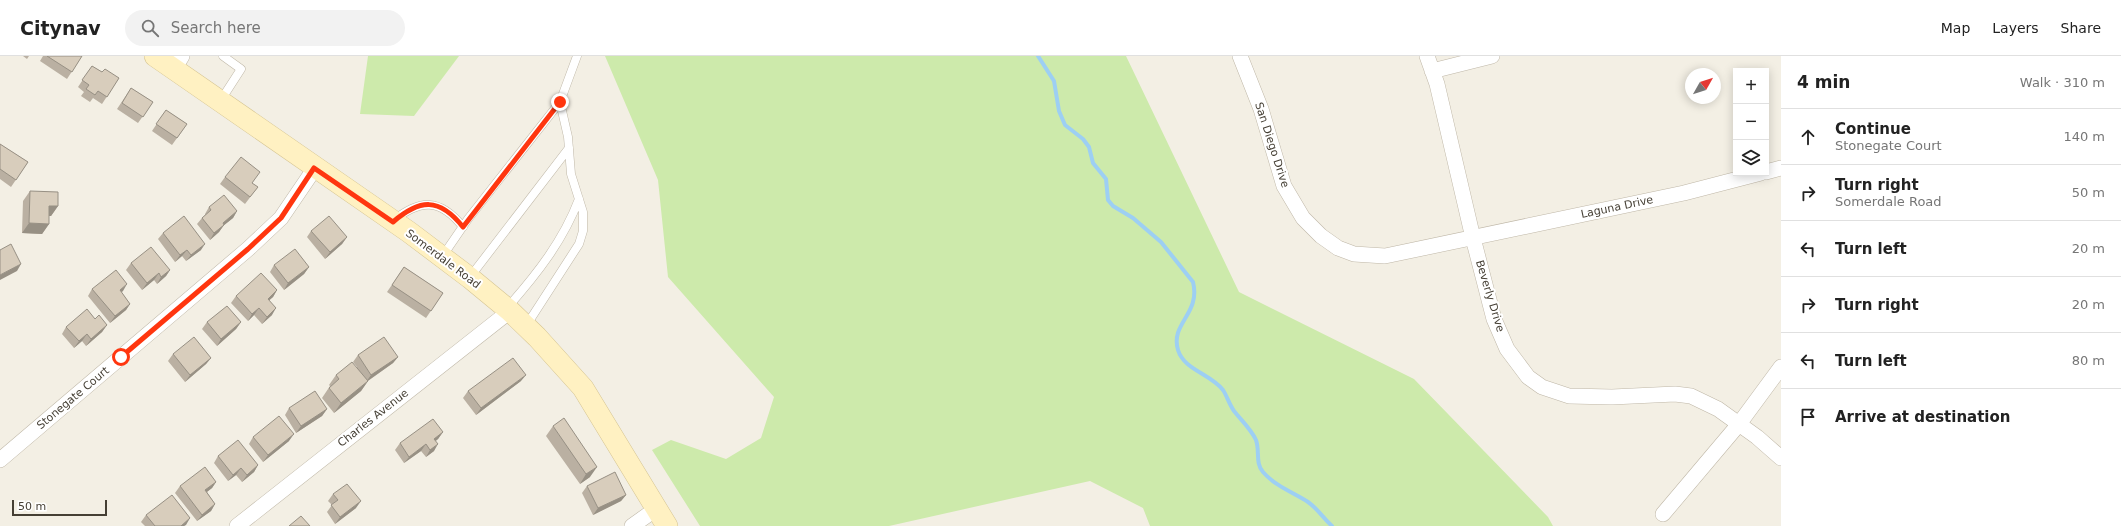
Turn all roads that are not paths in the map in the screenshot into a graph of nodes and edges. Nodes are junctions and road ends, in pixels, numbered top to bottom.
1 (155, 56) edge
2 (223, 56) edge
3 (577, 56) edge
4 (1240, 56) edge
5 (1427, 56) edge
6 (1492, 56) edge
7 (178, 62) edge
8 (1432, 71) junction
9 (221, 100) junction
10 (560, 102) junction
11 (569, 148) junction
12 (314, 168) junction
13 (1781, 168) edge
14 (1769, 171) edge
15 (1749, 176) edge
16 (579, 199) junction
17 (393, 222) junction
18 (463, 227) junction
19 (1473, 238) junction
20 (442, 258) junction
21 (470, 278) junction
22 (508, 310) junction
23 (526, 326) junction
24 (1781, 367) edge
25 (1739, 424) junction
26 (1781, 458) edge
27 (0, 460) edge
28 (1663, 514) dead end
29 (661, 517) edge
30 (237, 526) edge
31 (632, 526) edge

1 - 7 main road, Somerdale Road
2 - 9 lane
3 - 10 lane
4 - 19 street, San Diego Drive
5 - 8 street, Beverly Drive
6 - 8 street
7 - 9 main road, Somerdale Road
8 - 19 street, Beverly Drive
9 - 12 main road, Somerdale Road
10 - 11 lane
10 - 18 lane
11 - 16 lane
11 - 21 lane
12 - 17 main road, Somerdale Road
12 - 27 street, Stonegate Court
13 - 14 street
15 - 19 street, Laguna Drive
16 - 22 lane
16 - 23 lane
17 - 18 lane
17 - 20 main road, Somerdale Road
18 - 20 lane
19 - 25 street, Beverly Drive
20 - 21 main road, Somerdale Road
21 - 22 main road, Somerdale Road
22 - 23 main road, Somerdale Road
22 - 30 street, Charles Avenue
23 - 29 main road, Somerdale Road
24 - 25 street
25 - 26 street, Beverly Drive
25 - 28 street
29 - 31 street

